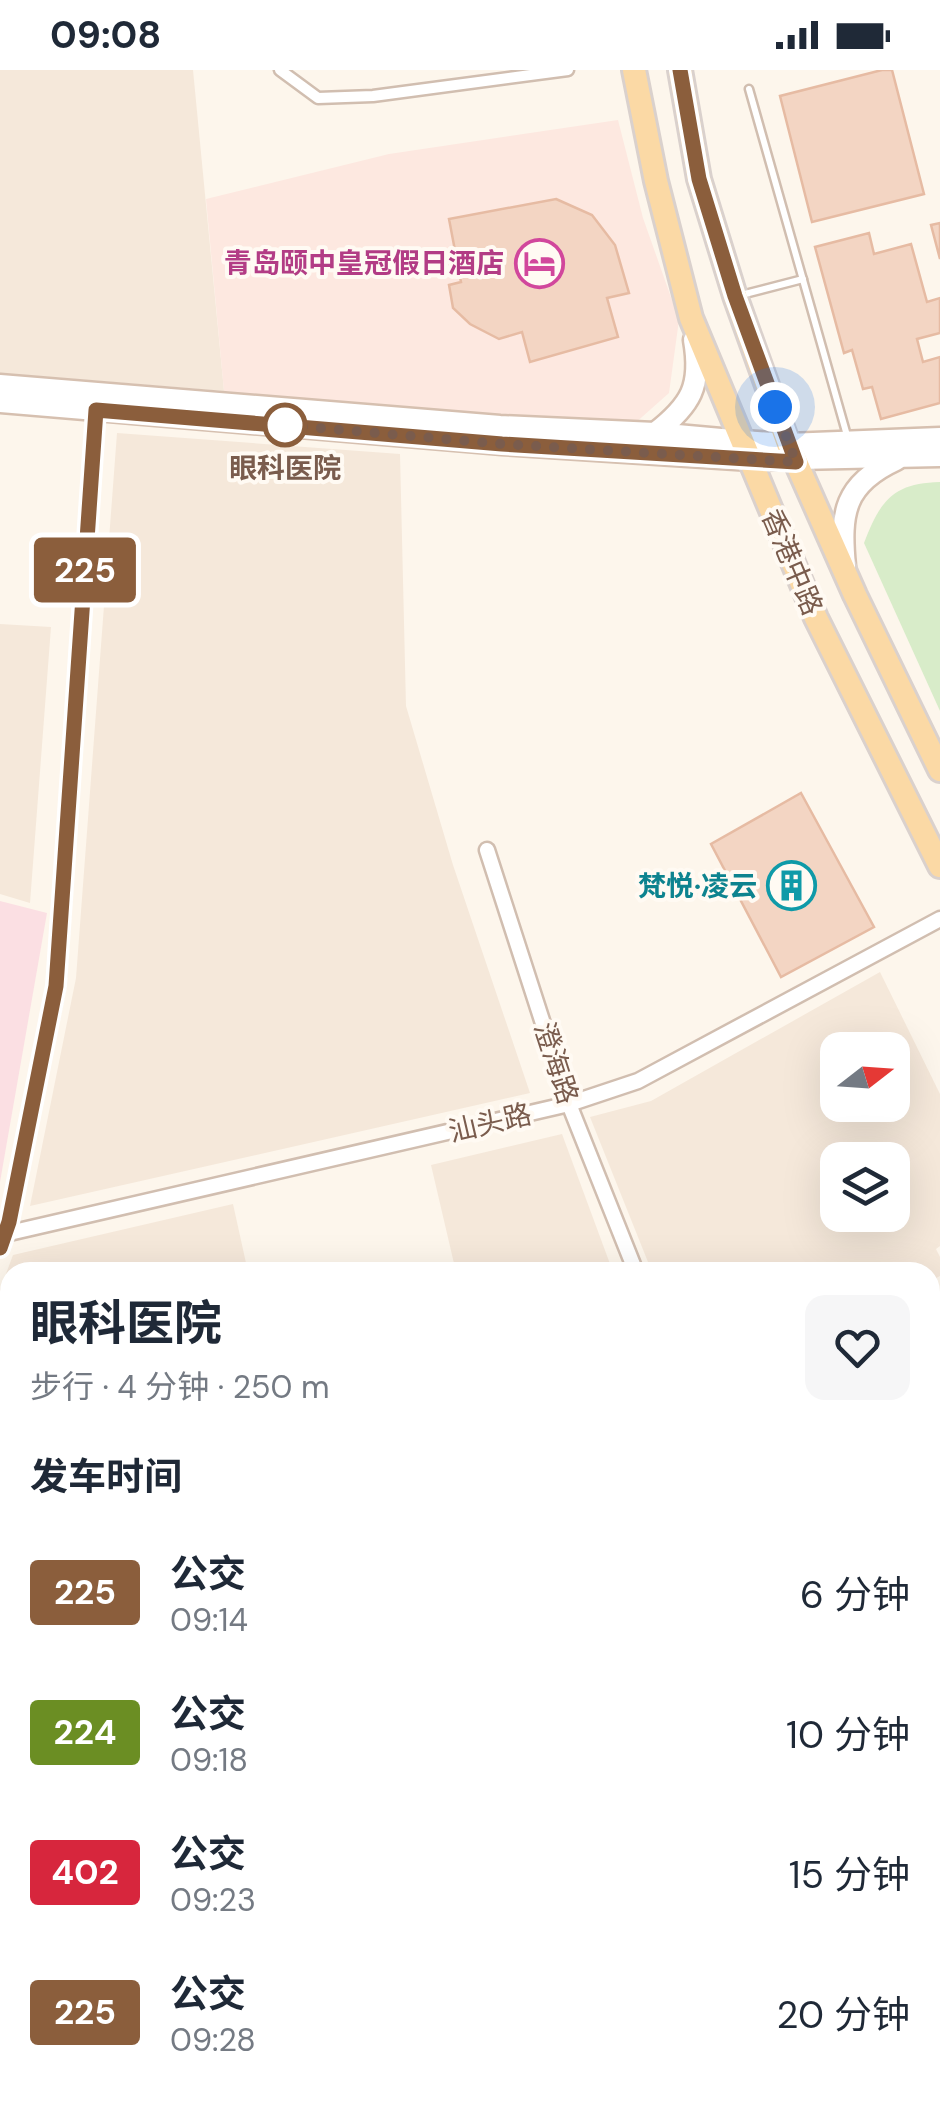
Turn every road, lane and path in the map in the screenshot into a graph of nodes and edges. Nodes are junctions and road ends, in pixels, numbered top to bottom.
1 (280, 70) edge
2 (568, 70) edge
3 (634, 70) edge
4 (680, 70) edge
5 (749, 89) dead end
6 (803, 279) junction
7 (735, 296) junction
8 (691, 318) junction
9 (0, 385) edge
10 (96, 401) junction
11 (0, 402) edge
12 (655, 433) junction
13 (940, 438) edge
14 (848, 441) junction
15 (747, 451) junction
16 (792, 453) junction
17 (940, 456) edge
18 (902, 458) junction
19 (846, 573) junction
20 (940, 770) edge
21 (487, 850) dead end
22 (940, 866) edge
23 (940, 919) edge
24 (569, 1104) junction
25 (2, 1241) edge
26 (632, 1262) edge

1 - 2 street
3 - 8 main road, 香港中路
4 - 7 main road, 香港中路
5 - 6 lane
6 - 7 lane
6 - 14 lane
7 - 16 main road, 香港中路
8 - 12 main road
8 - 15 main road, 香港中路
9 - 10 main road
10 - 11 main road
10 - 12 main road
10 - 15 main road
10 - 25 street
12 - 15 main road
13 - 14 main road
14 - 16 main road
15 - 16 main road
15 - 22 main road, 香港中路
16 - 18 main road
16 - 19 main road, 香港中路
17 - 18 main road
18 - 19 main road
19 - 20 main road, 香港中路
21 - 24 street, 澄海路
23 - 24 street, 汕头路
24 - 25 street, 汕头路
24 - 26 street, 澄海路

